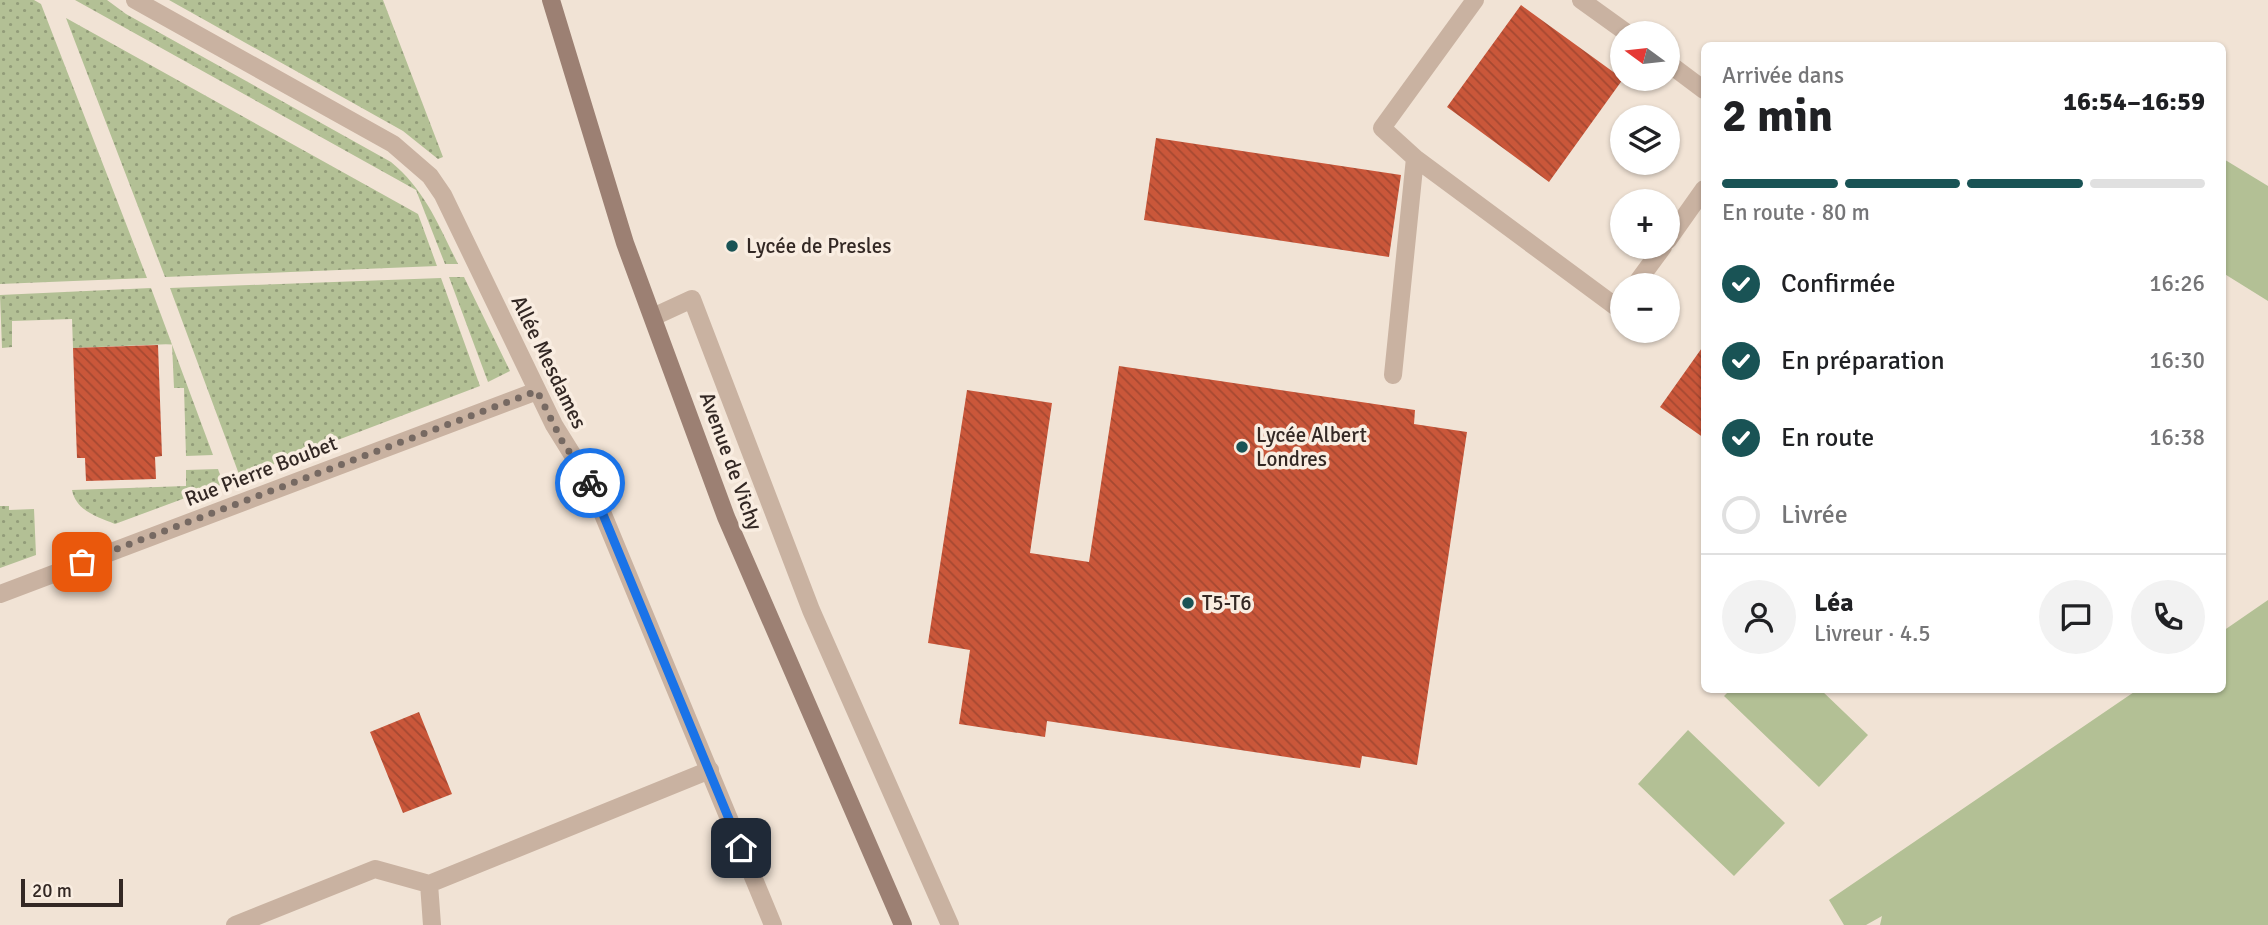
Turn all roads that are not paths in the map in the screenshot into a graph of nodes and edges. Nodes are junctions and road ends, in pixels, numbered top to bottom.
1 (135, 0) edge
2 (551, 0) edge
3 (1475, 0) edge
4 (1581, 0) edge
5 (1610, 21) edge
6 (1680, 72) edge
7 (1701, 88) edge
8 (1415, 158) junction
9 (1701, 193) edge
10 (1680, 223) edge
11 (1610, 302) edge
12 (653, 317) junction
13 (1393, 375) dead end
14 (537, 391) junction
15 (0, 593) edge
16 (710, 771) junction
17 (429, 884) junction
18 (237, 925) edge
19 (432, 925) edge
20 (773, 925) edge
21 (903, 925) edge
22 (950, 925) edge

1 - 14 street, Allée Mesdames
2 - 12 main road, Avenue de Vichy
3 - 8 street
4 - 5 street
6 - 7 street
8 - 11 street
8 - 13 street
9 - 10 street
12 - 21 main road, Avenue de Vichy
12 - 22 street
14 - 15 street, Rue Pierre Boubet
14 - 16 street, Allée Mesdames
16 - 17 street
16 - 20 street, Allée Mesdames
17 - 18 street
17 - 19 street

